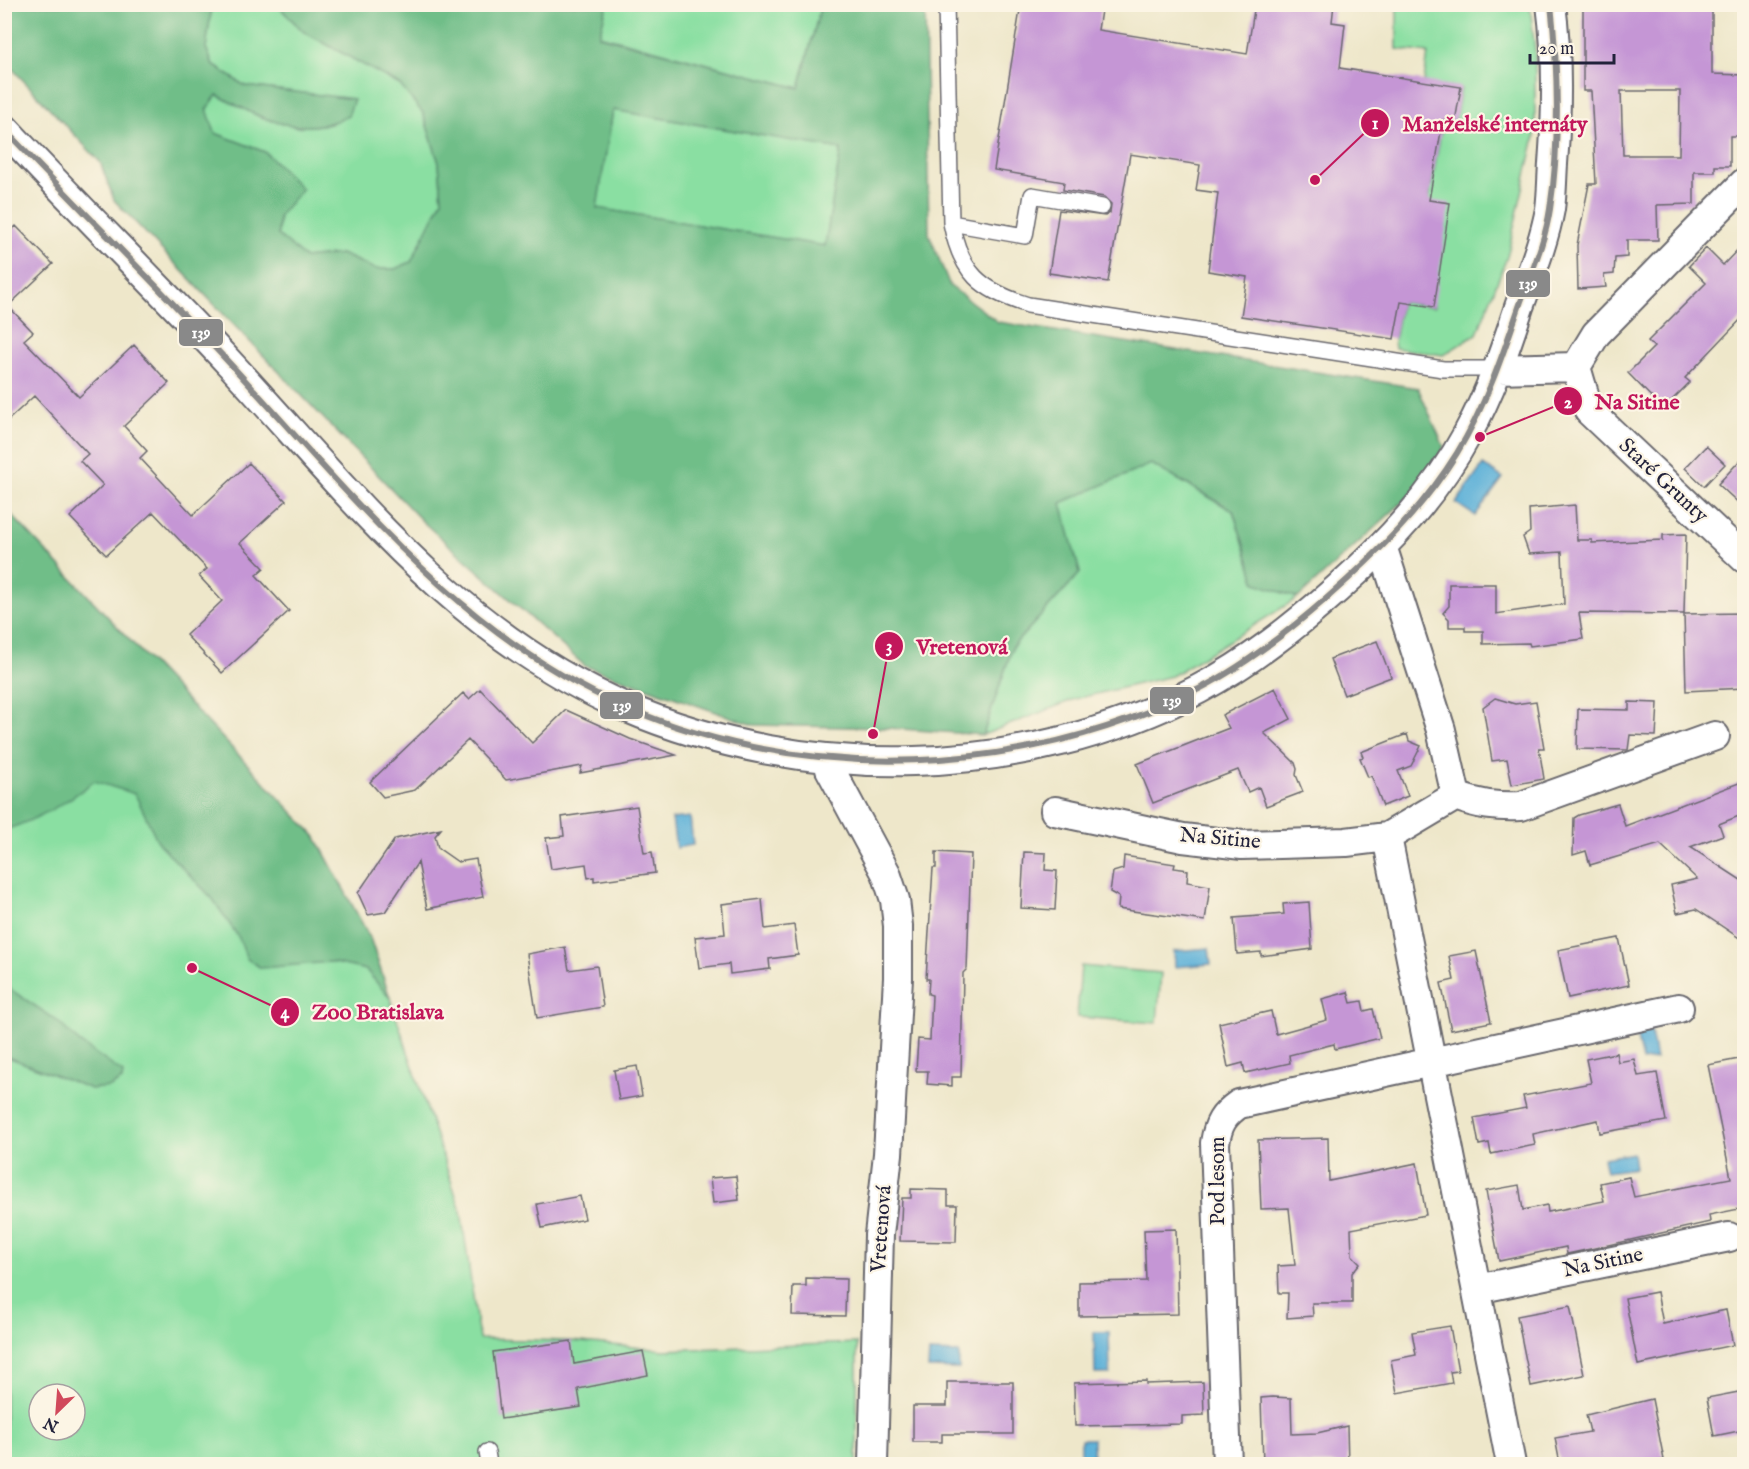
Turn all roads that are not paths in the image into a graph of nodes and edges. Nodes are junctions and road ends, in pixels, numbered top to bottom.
1 (946, 4) edge
2 (1551, 4) edge
3 (4, 128) edge
4 (1744, 183) edge
5 (1102, 207) dead end
6 (951, 223) junction
7 (1576, 367) junction
8 (1498, 369) junction
9 (1383, 549) junction
10 (1744, 558) edge
11 (1714, 736) dead end
12 (828, 759) junction
13 (1456, 796) junction
14 (1055, 811) dead end
15 (1387, 837) junction
16 (1680, 1008) dead end
17 (1431, 1061) junction
18 (1729, 1237) dead end
19 (1477, 1289) junction
20 (873, 1464) edge
21 (1227, 1464) edge
22 (1511, 1464) edge

1 - 6 lane
2 - 8 street
3 - 12 street
4 - 7 street
5 - 6 lane
6 - 8 lane
7 - 8 street
7 - 10 street, Staré Grunty
8 - 9 street
9 - 12 street
9 - 13 street
11 - 13 street
12 - 20 street, Vretenová
13 - 15 street, Na Sitine
14 - 15 street, Na Sitine
15 - 17 street
16 - 17 street
17 - 19 street
17 - 21 street, Pod lesom
18 - 19 street, Na Sitine
19 - 22 street

